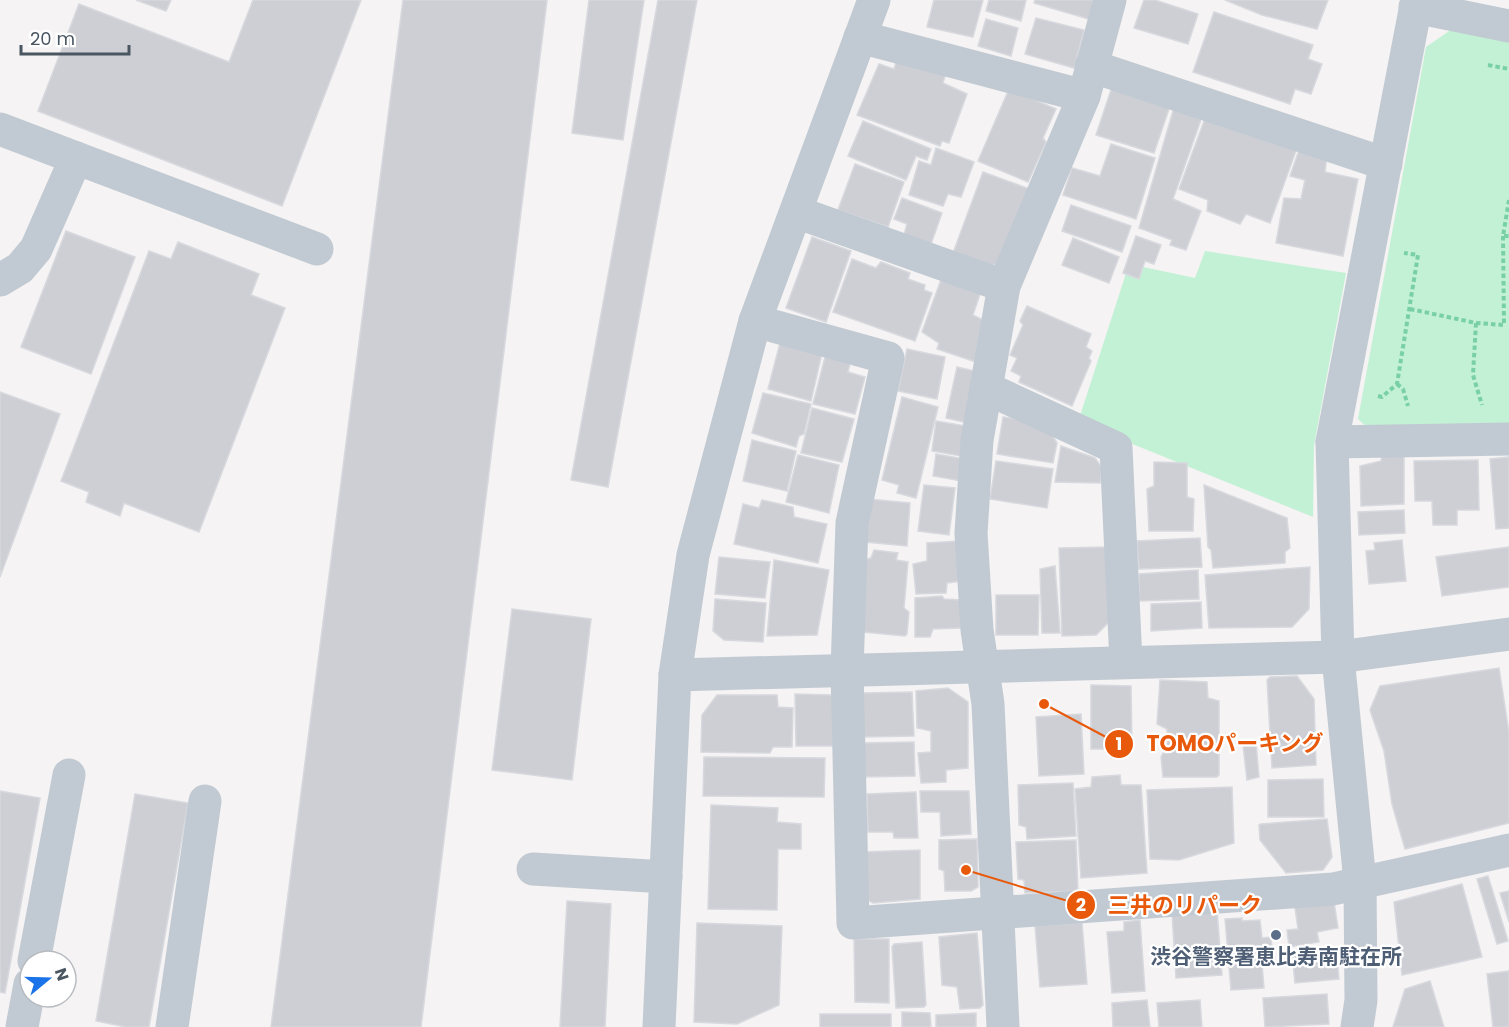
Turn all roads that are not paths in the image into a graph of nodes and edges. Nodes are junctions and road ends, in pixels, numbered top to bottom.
1 (874, 0) edge
2 (1110, 0) edge
3 (1416, 3) edge
4 (1509, 26) edge
5 (860, 37) junction
6 (1088, 81) junction
7 (0, 129) edge
8 (76, 158) junction
9 (1386, 164) junction
10 (796, 212) junction
11 (317, 249) dead end
12 (0, 280) edge
13 (1004, 286) junction
14 (755, 321) junction
15 (986, 388) junction
16 (1509, 439) edge
17 (1332, 442) junction
18 (1509, 634) edge
19 (1338, 657) junction
20 (1126, 662) junction
21 (981, 666) junction
22 (847, 670) junction
23 (675, 675) junction
24 (69, 775) dead end
25 (205, 801) dead end
26 (1509, 850) edge
27 (533, 869) dead end
28 (666, 878) junction
29 (1360, 882) junction
30 (997, 914) junction
31 (36, 949) edge
32 (25, 1009) edge
33 (22, 1027) edge
34 (171, 1027) edge
35 (659, 1027) edge
36 (1003, 1027) edge
37 (1357, 1027) edge

1 - 5 street
2 - 6 street
3 - 4 street
3 - 9 street
5 - 6 street
5 - 10 street
6 - 9 street
6 - 13 street
7 - 8 street
8 - 11 street
8 - 12 street
9 - 17 street
10 - 13 street
10 - 14 street
13 - 15 street
14 - 22 street
14 - 23 street
15 - 20 street
15 - 21 street
16 - 17 street
17 - 19 street
18 - 19 street
19 - 20 street
19 - 29 street
20 - 21 street
21 - 22 street
21 - 30 street
22 - 23 street
22 - 30 street
23 - 28 street
24 - 31 street
25 - 34 street
26 - 29 street
27 - 28 street
28 - 35 street
29 - 30 street
29 - 37 street
30 - 36 street
32 - 33 street

